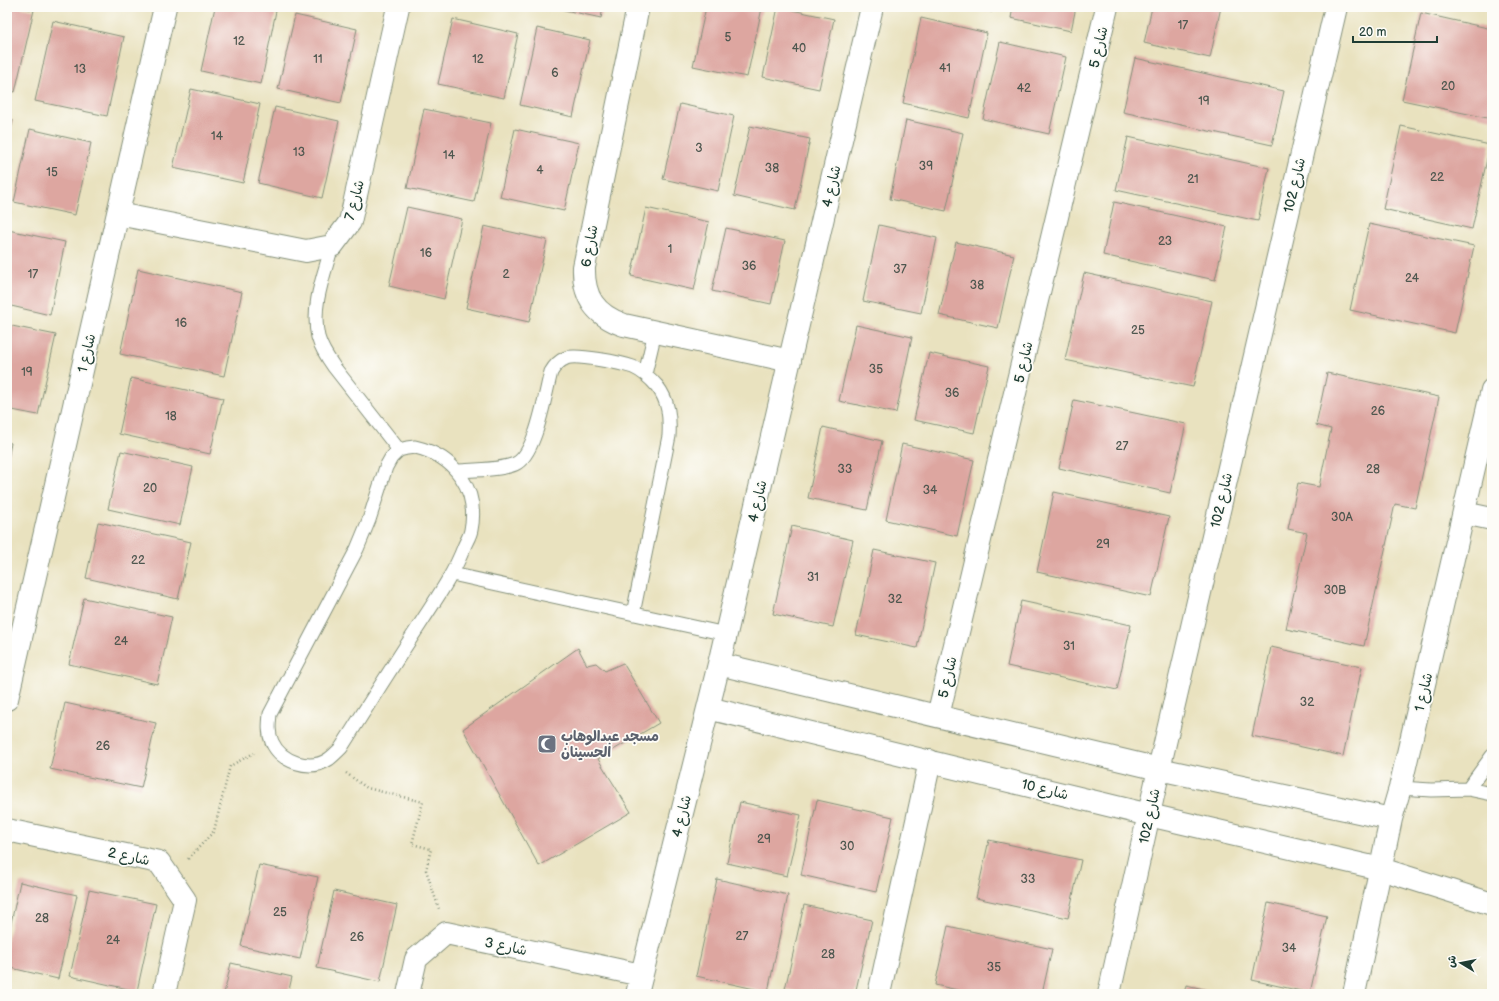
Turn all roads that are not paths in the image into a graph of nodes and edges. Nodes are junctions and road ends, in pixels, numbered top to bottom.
1 (165, 7) edge
2 (398, 7) edge
3 (638, 7) edge
4 (872, 7) edge
5 (1107, 7) edge
6 (1336, 7) edge
7 (118, 214) junction
8 (332, 246) junction
9 (655, 332) junction
10 (790, 361) junction
11 (645, 374) junction
12 (1492, 390) edge
13 (399, 450) junction
14 (457, 471) junction
15 (1464, 513) junction
16 (1492, 519) edge
17 (452, 574) junction
18 (633, 614) junction
19 (726, 634) junction
20 (719, 664) junction
21 (7, 699) edge
22 (708, 708) junction
23 (938, 716) junction
24 (1492, 756) edge
25 (930, 761) junction
26 (1159, 769) junction
27 (1400, 788) junction
28 (1468, 789) junction
29 (1492, 794) edge
30 (1149, 815) junction
31 (1392, 819) junction
32 (7, 830) edge
33 (1381, 869) junction
34 (1492, 904) edge
35 (639, 985) edge
36 (164, 994) edge
37 (408, 994) edge
38 (879, 994) edge
39 (1110, 994) edge
40 (1354, 994) edge

1 - 7 street, شارع 1
2 - 8 street, شارع 7
3 - 9 street, شارع 6
4 - 10 street, شارع 4
5 - 23 street, شارع 5
6 - 26 street, شارع 102
7 - 8 street
7 - 21 street, شارع 1
8 - 13 lane
9 - 10 street, شارع 6
9 - 11 lane
10 - 19 street, شارع 4
11 - 14 lane
11 - 18 lane
12 - 15 street, شارع 1
13 - 14 lane
13 - 17 lane
14 - 17 lane
15 - 16 street
15 - 27 street, شارع 1
17 - 18 lane
18 - 19 lane
19 - 20 street, شارع 4
20 - 22 street, شارع 4
20 - 23 street
22 - 25 street, شارع 10
22 - 35 street, شارع 4
23 - 26 street
24 - 28 lane
25 - 30 street, شارع 10
25 - 38 street
26 - 30 street, شارع 102
26 - 31 street
27 - 28 lane
27 - 31 street, شارع 1
28 - 29 lane
30 - 33 street, شارع 10
30 - 39 street, شارع 102
31 - 33 street, شارع 1
32 - 36 street, شارع 2
33 - 34 street, شارع 10
33 - 40 street, شارع 1
35 - 37 street, شارع 3

